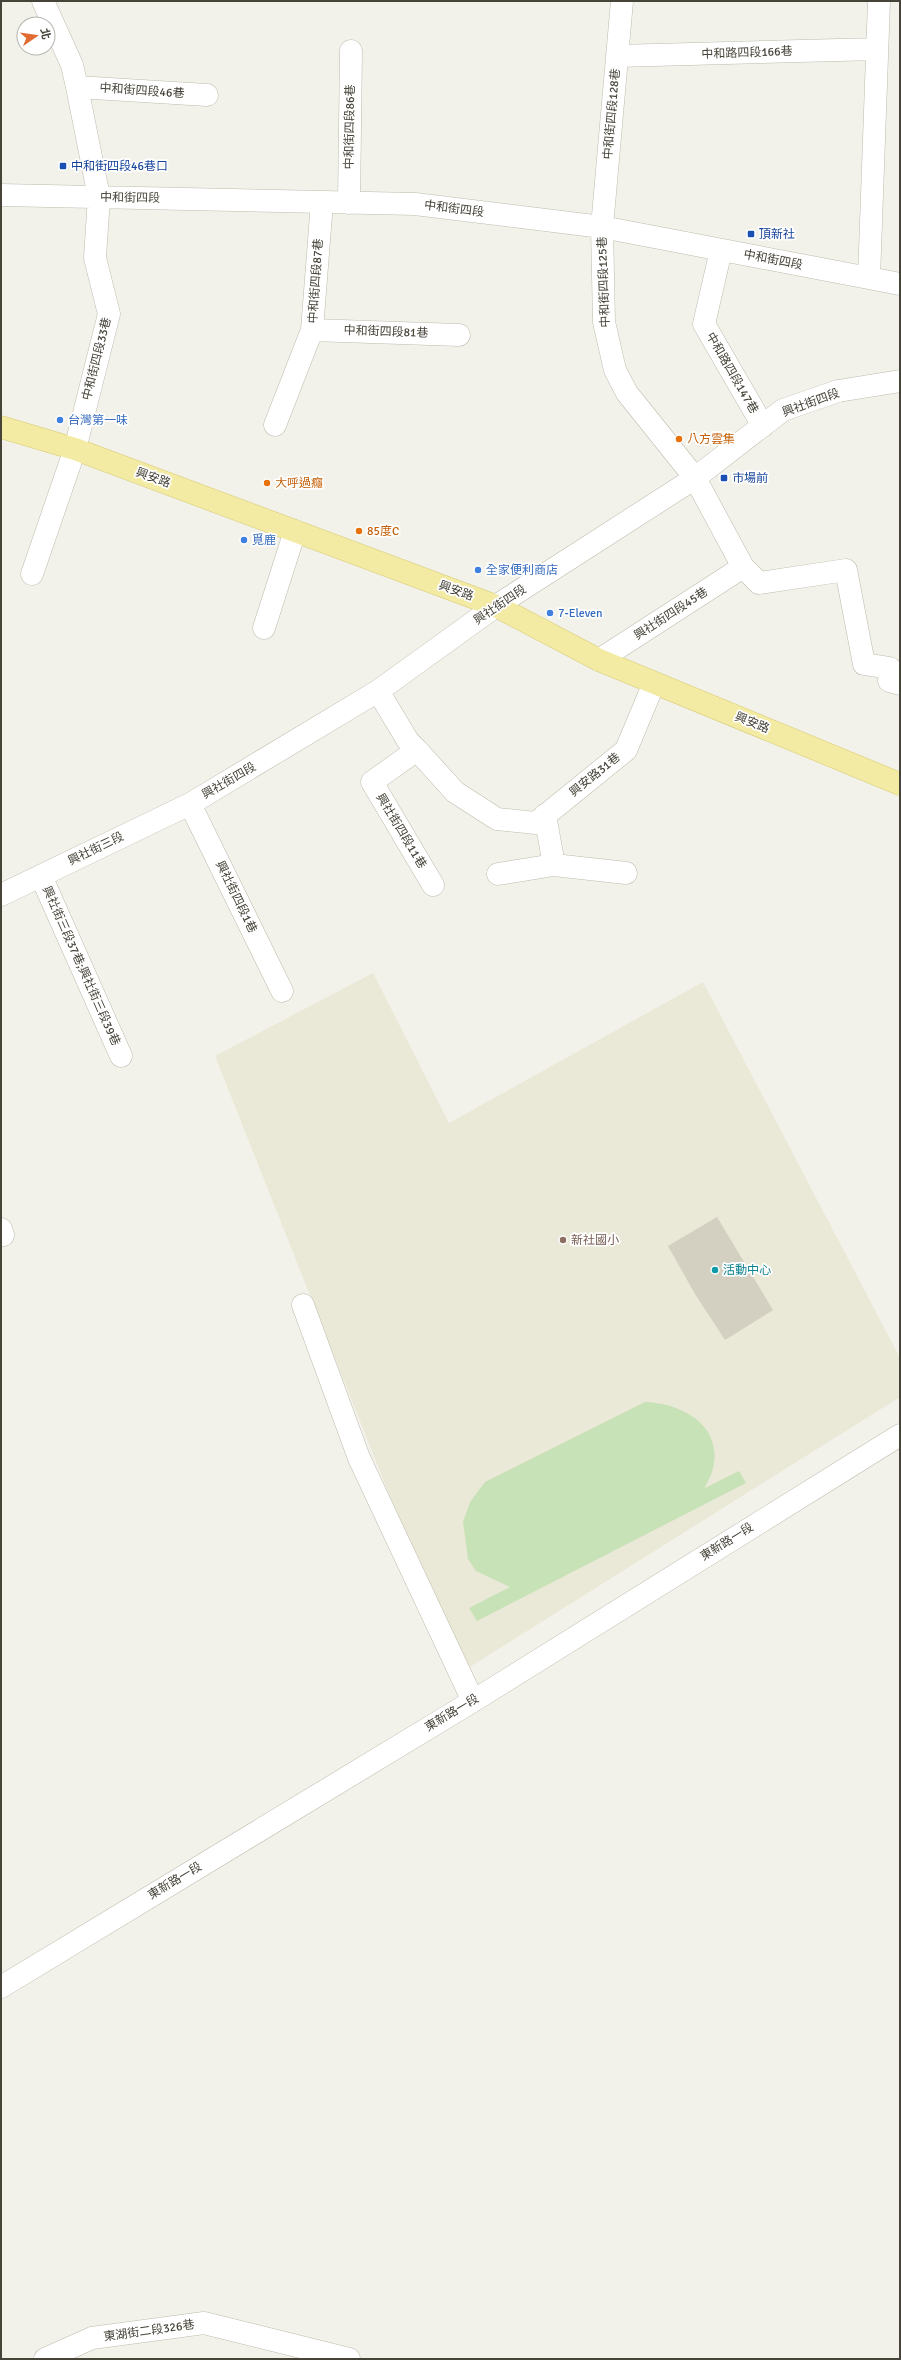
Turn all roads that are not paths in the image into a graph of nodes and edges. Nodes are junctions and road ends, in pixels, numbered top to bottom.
1 (43, 1) edge
2 (622, 1) edge
3 (879, 1) edge
4 (877, 49) junction
5 (351, 51) dead end
6 (617, 56) junction
7 (77, 87) junction
8 (207, 95) dead end
9 (1, 195) edge
10 (99, 197) junction
11 (322, 202) junction
12 (349, 203) junction
13 (602, 227) junction
14 (721, 250) junction
15 (869, 278) junction
16 (900, 284) edge
17 (312, 330) junction
18 (459, 335) dead end
19 (899, 386) edge
20 (275, 425) dead end
21 (763, 426) junction
22 (1, 427) edge
23 (75, 449) junction
24 (695, 478) junction
25 (295, 531) junction
26 (743, 567) junction
27 (32, 574) dead end
28 (496, 606) junction
29 (264, 628) dead end
30 (599, 660) junction
31 (654, 683) junction
32 (900, 684) edge
33 (378, 690) junction
34 (416, 750) junction
35 (900, 784) edge
36 (190, 804) junction
37 (545, 815) junction
38 (554, 865) junction
39 (626, 873) dead end
40 (498, 874) dead end
41 (41, 876) junction
42 (433, 885) dead end
43 (4, 891) edge
44 (282, 991) dead end
45 (121, 1056) dead end
46 (304, 1305) dead end
47 (900, 1435) edge
48 (473, 1701) junction
49 (1, 1987) edge
50 (45, 2359) edge
51 (349, 2359) edge

1 - 7 street
2 - 6 street, 中和街四段128巷
3 - 4 street
4 - 6 street, 中和路四段166巷
4 - 15 street
5 - 12 street, 中和街四段86巷
6 - 13 street, 中和街四段128巷
7 - 8 street, 中和街四段46巷
7 - 10 street
9 - 10 street, 中和街四段
10 - 11 street, 中和街四段
10 - 23 street, 中和街四段33巷
11 - 12 street, 中和街四段
11 - 17 street, 中和街四段87巷
12 - 13 street, 中和街四段
13 - 14 street, 中和街四段
13 - 24 street, 中和街四段125巷
14 - 15 street, 中和街四段
14 - 21 street, 中和路四段147巷
15 - 16 street, 中和街四段
17 - 18 street, 中和街四段81巷
17 - 20 street, 中和街四段87巷
19 - 21 street, 興社街四段
21 - 24 street, 興社街四段
22 - 23 main road, 興安路
23 - 25 main road, 興安路
23 - 27 street, 中和街四段33巷
24 - 26 street
24 - 28 street, 興社街四段
25 - 28 main road, 興安路
25 - 29 street
26 - 30 street, 興社街四段45巷
26 - 32 street
28 - 30 main road, 興安路
28 - 33 street, 興社街四段
30 - 31 main road, 興安路
31 - 35 main road, 興安路
31 - 37 street, 興安路31巷
33 - 34 street
33 - 36 street, 興社街四段
34 - 37 street, 興安路31巷
34 - 42 street, 興社街四段11巷
36 - 41 street, 興社街三段
36 - 44 street, 興社街四段1巷
37 - 38 street
38 - 39 street
38 - 40 street
41 - 43 street, 興社街三段
41 - 45 street, 興社街三段37巷;興社街三段39巷
46 - 48 street
47 - 48 street, 東新路一段
48 - 49 street, 東新路一段
50 - 51 street, 東湖街二段326巷

